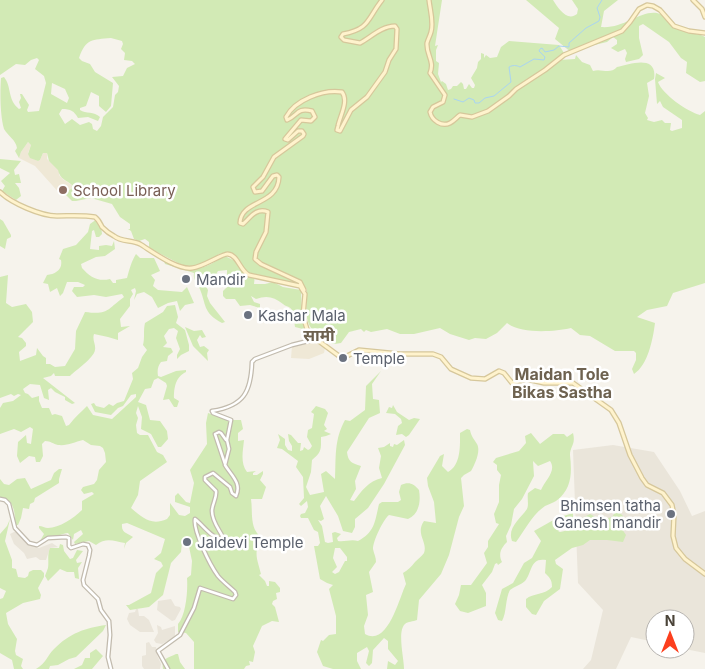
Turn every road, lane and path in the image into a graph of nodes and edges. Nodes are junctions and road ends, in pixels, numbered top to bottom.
1 (382, 0) edge
2 (429, 0) edge
3 (693, 0) edge
4 (705, 17) edge
5 (705, 33) edge
6 (0, 192) edge
7 (304, 291) junction
8 (316, 339) junction
9 (227, 440) junction
10 (225, 465) junction
11 (0, 499) edge
12 (705, 574) edge
13 (111, 669) edge
14 (168, 669) edge

1 - 7 main road
2 - 5 main road
3 - 4 main road
6 - 7 main road
7 - 8 main road
8 - 9 street
8 - 12 main road
9 - 10 street
9 - 10 street
10 - 14 street
11 - 13 street

